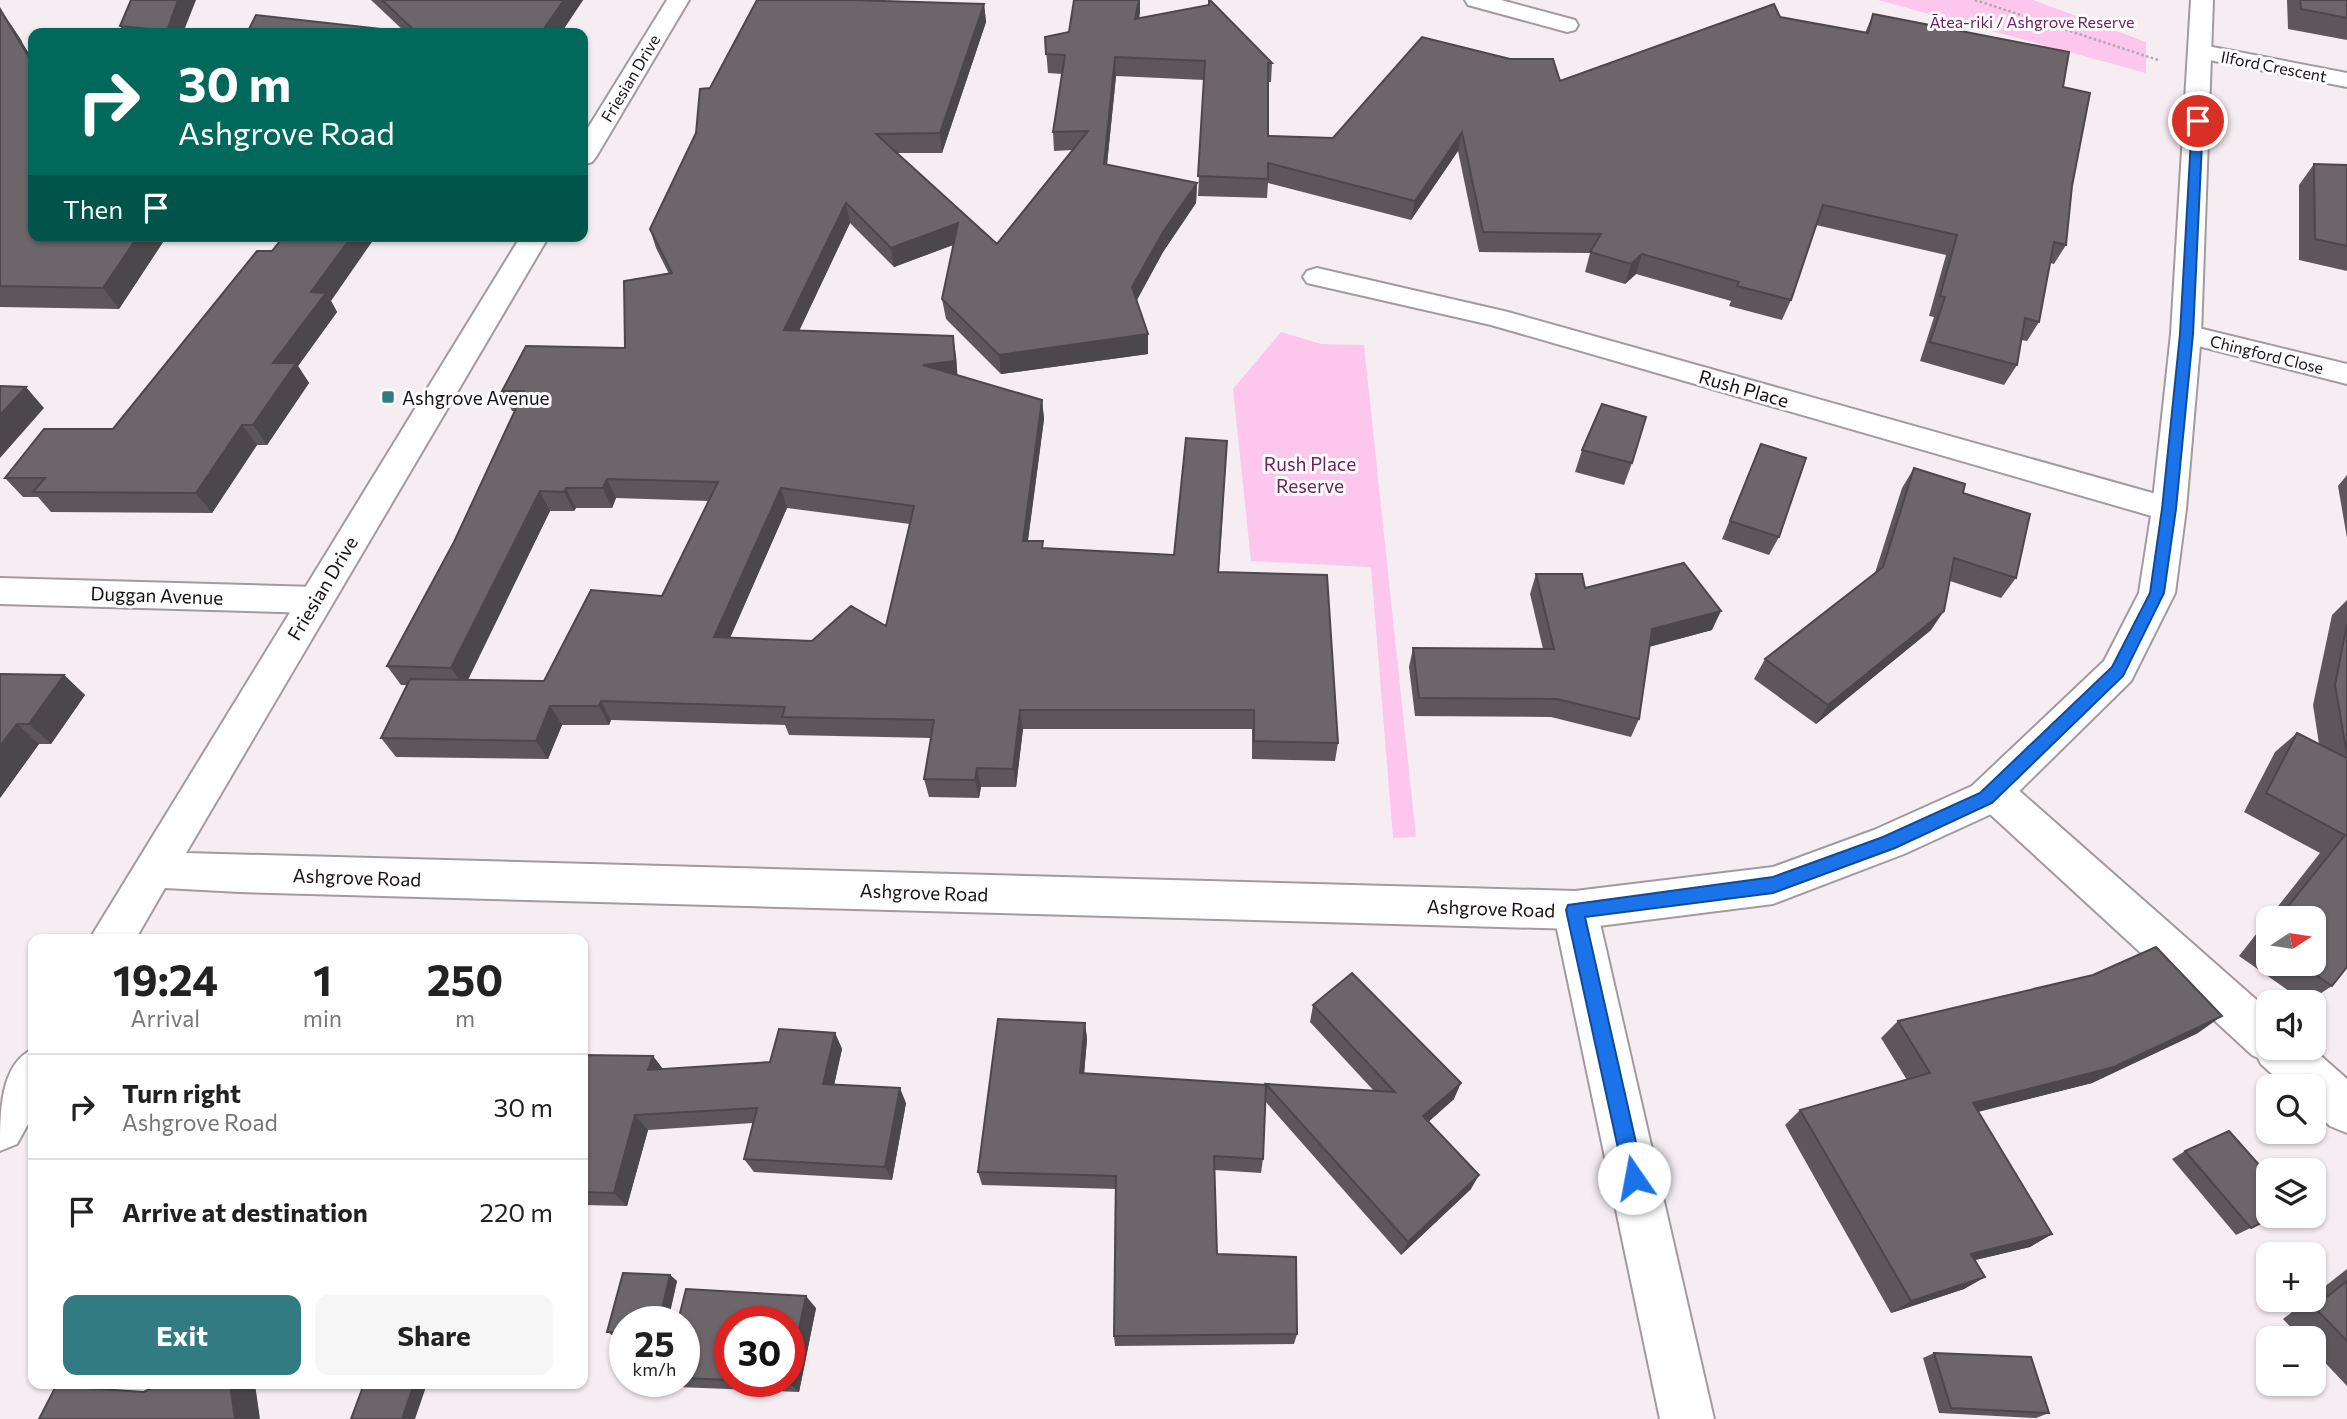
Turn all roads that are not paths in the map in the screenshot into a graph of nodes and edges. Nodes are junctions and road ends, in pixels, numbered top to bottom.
1 (678, 0) edge
2 (1476, 0) edge
3 (2202, 0) edge
4 (1567, 25) dead end
5 (2201, 60) junction
6 (2347, 80) edge
7 (588, 149) edge
8 (530, 242) edge
9 (1317, 277) dead end
10 (2186, 334) junction
11 (2347, 373) edge
12 (2169, 509) junction
13 (0, 591) edge
14 (314, 600) junction
15 (1993, 792) junction
16 (153, 869) junction
17 (1575, 910) junction
18 (115, 934) edge
19 (2256, 1029) edge
20 (2291, 1060) edge
21 (28, 1079) edge
22 (2347, 1110) edge
23 (0, 1127) edge
24 (1687, 1419) edge

1 - 7 street, Friesian Drive
2 - 4 street
3 - 5 street, Ashgrove Road
5 - 6 street, Ilford Crescent
5 - 10 street, Ashgrove Road
8 - 14 street, Friesian Drive
9 - 12 street, Rush Place
10 - 11 street, Chingford Close
10 - 12 street, Ashgrove Road
12 - 15 street, Ashgrove Road
13 - 14 street, Duggan Avenue
14 - 16 street, Friesian Drive
15 - 17 street, Ashgrove Road
15 - 19 street
16 - 17 street, Ashgrove Road
16 - 18 street, Friesian Drive
17 - 24 street
20 - 22 street
21 - 23 street

